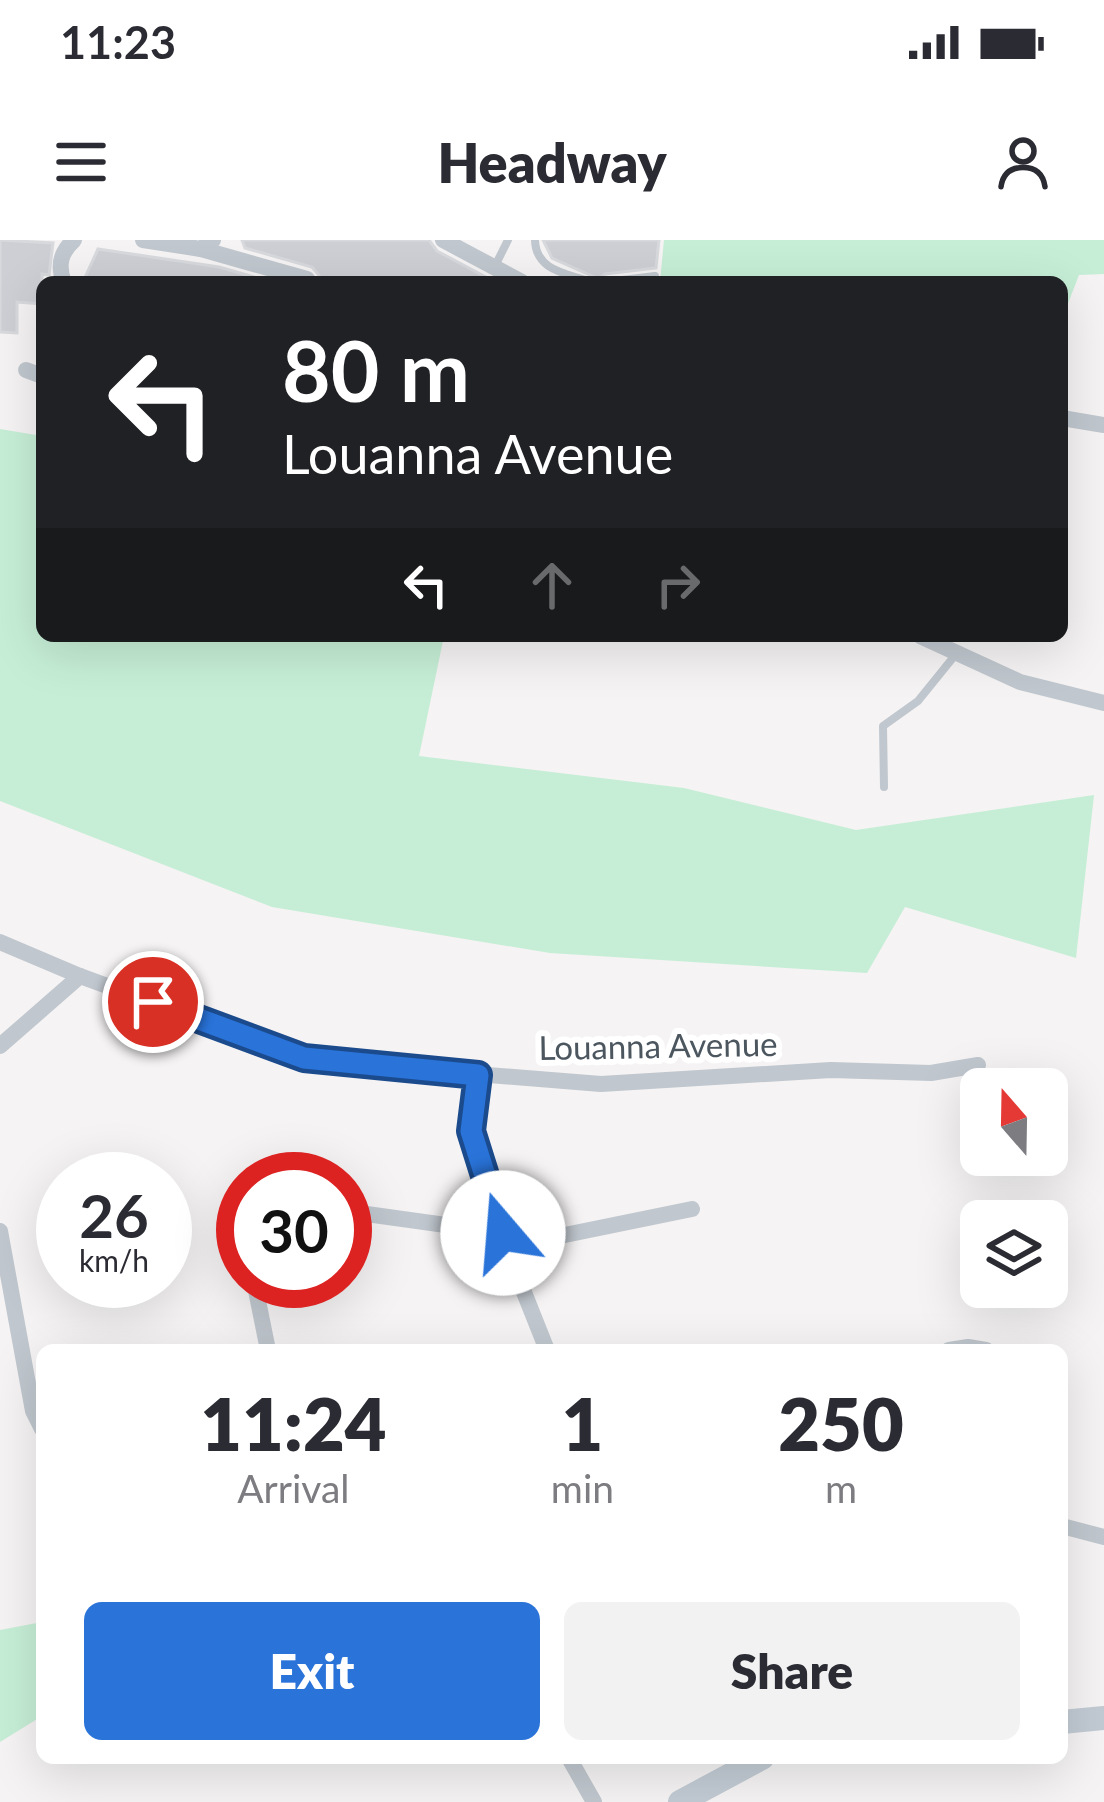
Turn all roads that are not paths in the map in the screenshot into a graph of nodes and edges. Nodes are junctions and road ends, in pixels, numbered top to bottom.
1 (74, 240) edge
2 (143, 240) edge
3 (443, 240) edge
4 (508, 240) edge
5 (535, 240) edge
6 (207, 244) edge
7 (494, 267) junction
8 (64, 276) edge
9 (298, 276) edge
10 (511, 276) edge
11 (573, 276) edge
12 (1068, 419) edge
13 (1104, 425) edge
14 (933, 642) edge
15 (957, 653) junction
16 (1104, 704) edge
17 (884, 787) dead end
18 (0, 942) edge
19 (80, 976) junction
20 (0, 1046) edge
21 (978, 1065) dead end
22 (478, 1075) junction
23 (692, 1209) dead end
24 (372, 1215) edge
25 (0, 1231) edge
26 (505, 1240) junction
27 (259, 1308) edge
28 (267, 1344) edge
29 (545, 1344) edge
30 (36, 1418) edge
31 (1068, 1528) edge
32 (1104, 1537) edge
33 (1104, 1722) edge
34 (1068, 1725) edge
35 (572, 1764) edge
36 (732, 1764) edge
37 (749, 1764) edge
38 (701, 1786) edge
39 (594, 1802) edge
40 (662, 1802) edge

1 - 8 street
2 - 6 street
3 - 7 street
4 - 7 lane
5 - 11 lane
6 - 9 street
7 - 10 street
12 - 13 street
14 - 15 street
15 - 16 street
15 - 17 lane
18 - 19 street, Louanna Avenue
19 - 20 street
19 - 22 street, Louanna Avenue
21 - 22 street, Louanna Avenue
22 - 26 street
23 - 26 street
24 - 26 street
25 - 30 street
26 - 29 street
27 - 28 street
31 - 32 street
33 - 34 street
35 - 39 street
36 - 38 street
37 - 38 street
38 - 40 street

